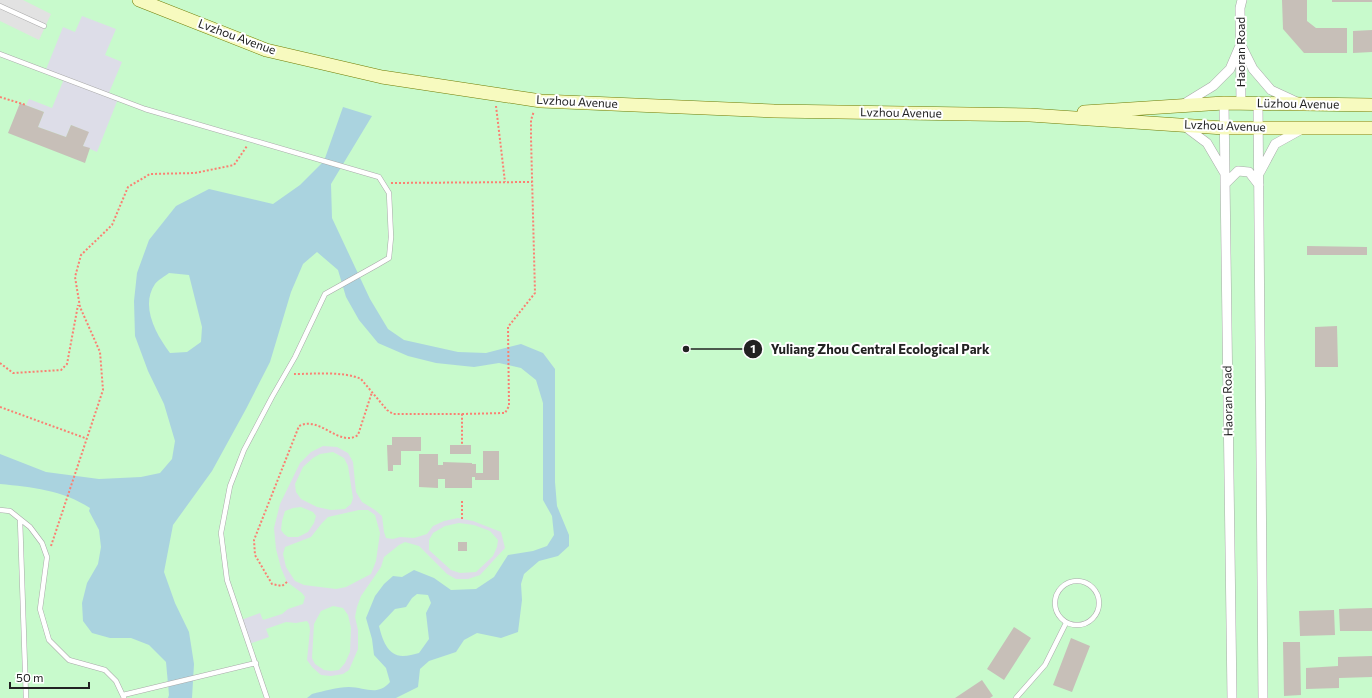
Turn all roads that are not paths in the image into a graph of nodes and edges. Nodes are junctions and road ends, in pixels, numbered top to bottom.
1 (139, 0) edge
2 (1242, 0) edge
3 (0, 6) edge
4 (44, 26) dead end
5 (1241, 43) junction
6 (0, 54) edge
7 (1224, 103) junction
8 (1241, 104) junction
9 (1258, 104) junction
10 (1302, 104) junction
11 (1372, 105) edge
12 (1180, 106) junction
13 (1030, 115) junction
14 (1183, 125) junction
15 (1224, 128) junction
16 (1258, 128) junction
17 (1305, 128) junction
18 (1372, 128) edge
19 (1225, 173) junction
20 (1259, 174) junction
21 (1225, 184) junction
22 (1259, 184) junction
23 (0, 510) edge
24 (20, 520) junction
25 (1066, 623) junction
26 (256, 663) junction
27 (123, 696) edge
28 (26, 698) edge
29 (267, 698) edge
30 (1016, 698) edge
31 (1232, 698) edge
32 (1263, 698) edge

1 - 13 main road, Lvzhou Avenue
2 - 5 street, Haoran Road
3 - 4 lane
5 - 8 street, Haoran Road
5 - 10 street
5 - 12 street
6 - 26 lane
7 - 8 main road, Lüzhou Avenue
7 - 12 main road, Lvzhou Avenue
7 - 15 street, Haoran Road
8 - 9 main road, Lüzhou Avenue
9 - 10 main road, Lüzhou Avenue
9 - 16 street
10 - 11 main road, Lüzhou Avenue
12 - 13 main road, Lvzhou Avenue
13 - 14 main road, Lvzhou Avenue
14 - 15 main road, Lvzhou Avenue
14 - 19 street
15 - 16 main road, Lvzhou Avenue
15 - 19 street, Haoran Road
16 - 17 main road, Lvzhou Avenue
16 - 20 street
17 - 18 main road, Lvzhou Avenue
17 - 20 street
19 - 21 street, Haoran Road
20 - 22 street
21 - 22 street
21 - 31 street, Haoran Road
22 - 32 street
23 - 24 lane
24 - 27 lane
24 - 28 lane
25 - 25 lane
25 - 30 lane
26 - 27 lane
26 - 29 lane

